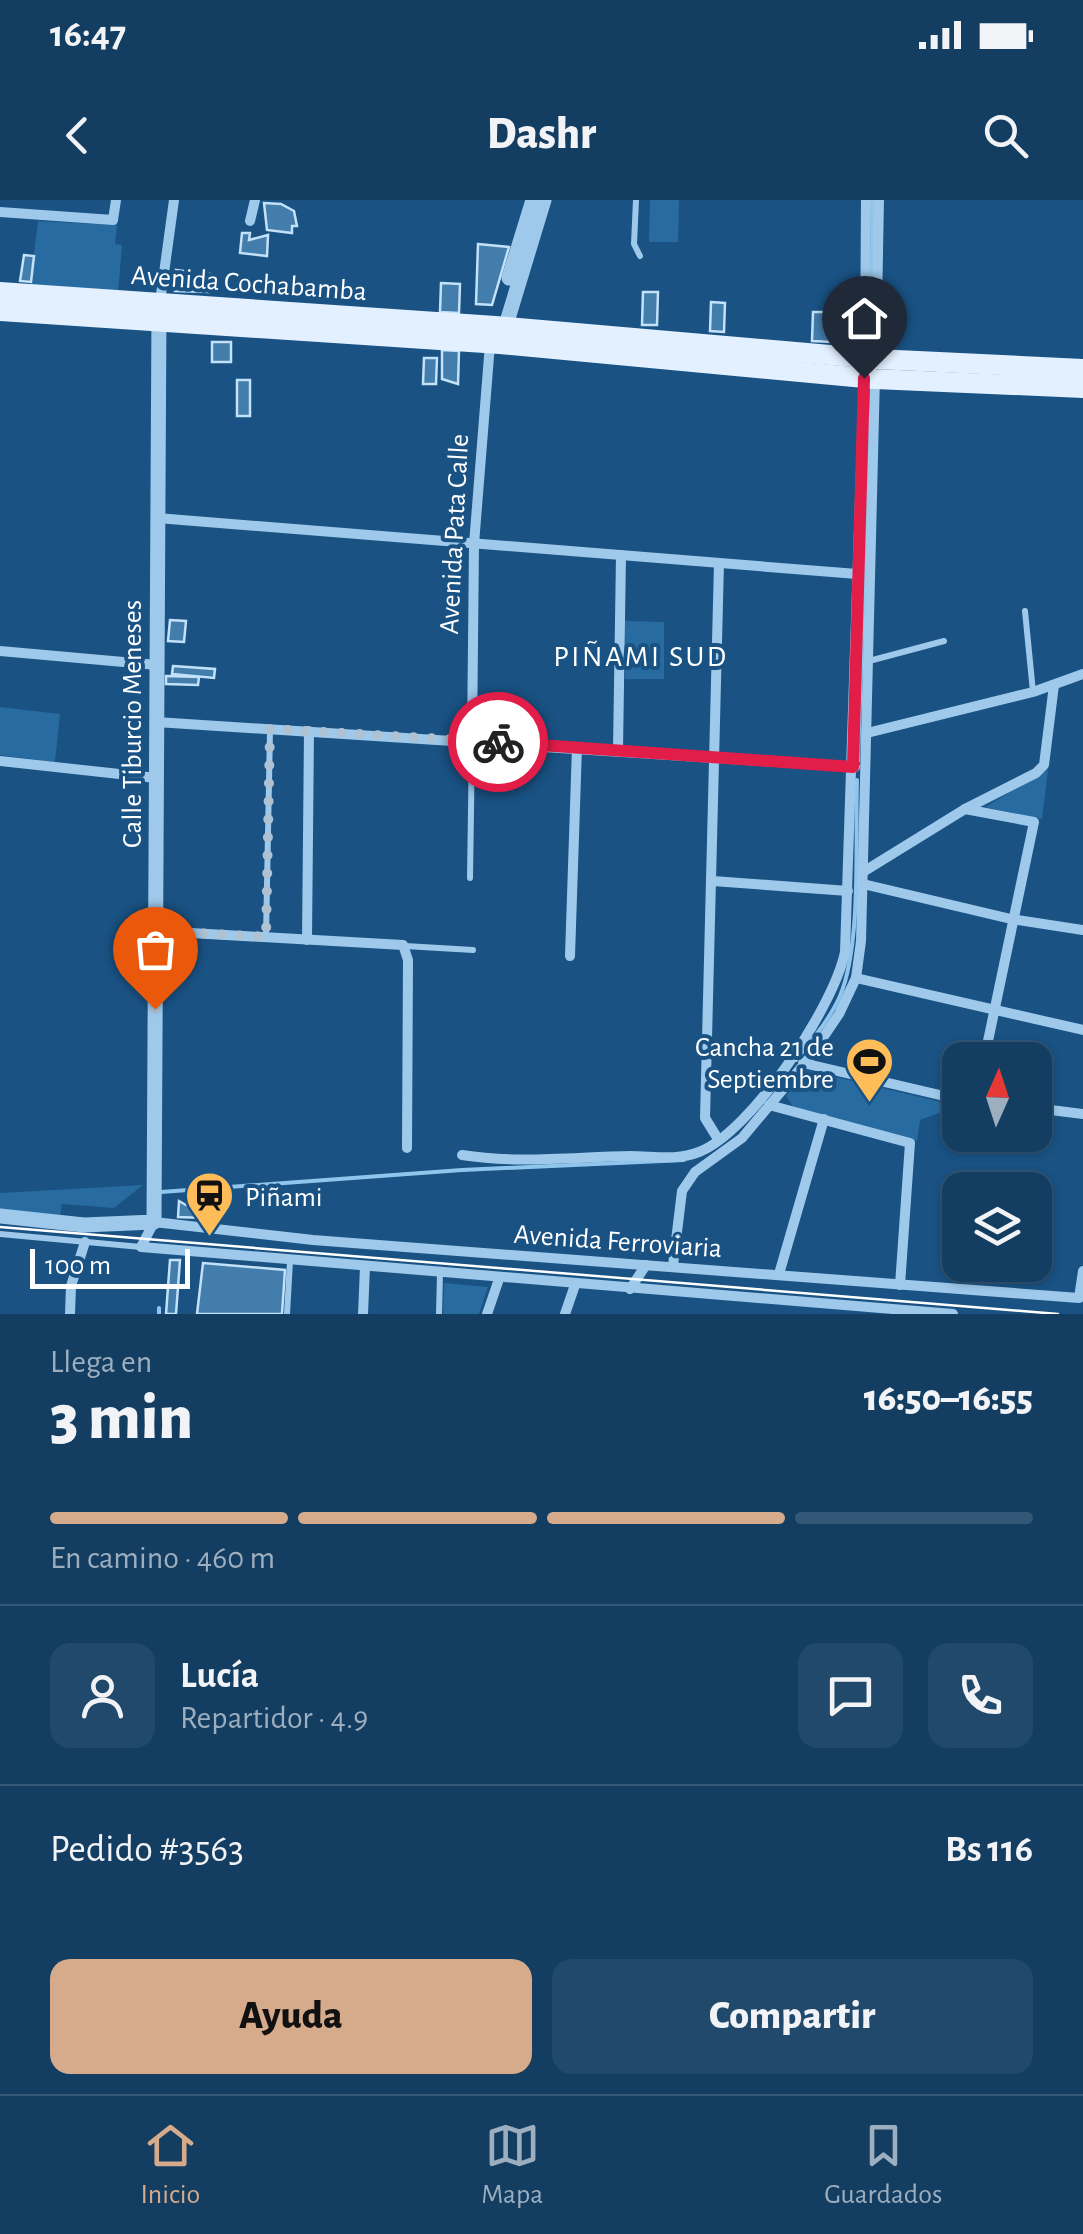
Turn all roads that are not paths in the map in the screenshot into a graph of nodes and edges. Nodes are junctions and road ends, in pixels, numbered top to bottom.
1 (116, 200) edge
2 (174, 200) edge
3 (255, 200) edge
4 (532, 200) edge
5 (544, 200) edge
6 (636, 200) edge
7 (866, 200) edge
8 (879, 200) edge
9 (0, 212) edge
10 (250, 220) dead end
11 (640, 256) dead end
12 (0, 292) edge
13 (0, 311) edge
14 (159, 313) junction
15 (498, 335) junction
16 (870, 369) junction
17 (1083, 369) edge
18 (1083, 388) edge
19 (157, 518) junction
20 (474, 544) junction
21 (621, 555) junction
22 (719, 563) junction
23 (856, 574) junction
24 (1025, 611) dead end
25 (944, 641) dead end
26 (0, 652) edge
27 (869, 661) junction
28 (156, 665) junction
29 (1083, 674) edge
30 (1054, 685) junction
31 (1033, 692) junction
32 (156, 722) junction
33 (270, 729) junction
34 (309, 731) junction
35 (868, 733) junction
36 (472, 740) junction
37 (576, 747) junction
38 (618, 750) junction
39 (714, 757) junction
40 (0, 761) edge
41 (853, 767) junction
42 (866, 768) junction
43 (156, 778) junction
44 (966, 808) junction
45 (470, 878) dead end
46 (863, 878) junction
47 (713, 881) junction
48 (848, 891) junction
49 (1011, 919) junction
50 (1083, 930) edge
51 (156, 931) junction
52 (266, 937) junction
53 (306, 940) junction
54 (404, 946) junction
55 (473, 950) dead end
56 (570, 956) dead end
57 (856, 978) junction
58 (994, 1009) junction
59 (1083, 1030) edge
60 (988, 1042) edge
61 (803, 1063) junction
62 (942, 1094) edge
63 (769, 1105) junction
64 (1052, 1110) edge
65 (1083, 1114) edge
66 (824, 1120) junction
67 (718, 1139) junction
68 (407, 1148) dead end
69 (462, 1156) dead end
70 (0, 1216) edge
71 (154, 1222) junction
72 (0, 1234) edge
73 (85, 1242) junction
74 (142, 1247) junction
75 (290, 1261) junction
76 (672, 1265) junction
77 (646, 1266) junction
78 (365, 1268) junction
79 (1083, 1271) edge
80 (440, 1274) junction
81 (779, 1274) junction
82 (499, 1278) junction
83 (575, 1285) junction
84 (900, 1285) junction
85 (630, 1289) junction
86 (823, 1308) edge
87 (911, 1312) edge
88 (70, 1314) edge
89 (287, 1314) edge
90 (363, 1314) edge
91 (438, 1314) edge
92 (487, 1314) edge
93 (566, 1314) edge
94 (953, 1314) edge

1 - 9 street
2 - 14 street, Calle Tiburcio Meneses
3 - 10 street
4 - 15 street, Avenida Pata Calle
5 - 15 street, Avenida Pata Calle
6 - 11 lane
7 - 16 street
8 - 16 street
12 - 14 main road, Avenida Cochabamba
13 - 14 main road, Avenida Cochabamba
14 - 15 main road, Avenida Cochabamba
14 - 19 street, Calle Tiburcio Meneses
15 - 16 main road, Avenida Cochabamba
15 - 20 street, Avenida Pata Calle
16 - 17 main road
16 - 18 main road
16 - 23 street
16 - 27 street
19 - 20 street
19 - 28 street, Calle Tiburcio Meneses
20 - 21 street
20 - 36 street, Avenida Pata Calle
21 - 22 street
21 - 38 street
22 - 23 street
22 - 39 street
23 - 41 street
24 - 31 lane
25 - 27 lane
26 - 28 street
27 - 35 street
28 - 32 street, Calle Tiburcio Meneses
29 - 30 street
30 - 31 street
30 - 44 street
31 - 35 street
32 - 33 street
32 - 43 street, Calle Tiburcio Meneses
33 - 34 street
33 - 52 lane
34 - 36 street
34 - 53 street
35 - 42 street
36 - 37 street
36 - 45 lane, Avenida Pata Calle
37 - 38 street
37 - 56 street
38 - 39 street
39 - 41 street
39 - 47 street
40 - 43 street
41 - 42 street
41 - 48 street
42 - 46 street
43 - 51 street, Calle Tiburcio Meneses
44 - 46 street
44 - 49 street
46 - 49 street
46 - 57 street
47 - 48 street
47 - 67 street
48 - 67 street
49 - 50 street
49 - 58 street
51 - 52 street
51 - 71 street, Calle Tiburcio Meneses
52 - 53 street
53 - 54 street
54 - 55 lane
54 - 68 street
57 - 58 street
57 - 61 street
58 - 59 street
58 - 60 street
61 - 62 street
61 - 63 street
63 - 66 street
63 - 76 street
64 - 65 street
66 - 81 street
66 - 84 street
67 - 69 street
70 - 71 street
71 - 74 street, Calle Tiburcio Meneses
71 - 77 street, Avenida Ferroviaria
72 - 73 lane
73 - 74 lane
73 - 88 street
74 - 75 street, Avenida Ferroviaria
75 - 78 street, Avenida Ferroviaria
75 - 89 lane
76 - 77 street, Avenida Ferroviaria
76 - 81 street, Avenida Ferroviaria
77 - 85 street
78 - 80 street, Avenida Ferroviaria
78 - 90 street
79 - 84 street, Avenida Ferroviaria
80 - 82 street, Avenida Ferroviaria
80 - 91 lane
81 - 84 street, Avenida Ferroviaria
82 - 83 street, Avenida Ferroviaria
82 - 92 street
83 - 85 street, Avenida Ferroviaria
83 - 93 street
85 - 86 street, Avenida Ferroviaria
86 - 87 street, Avenida Ferroviaria
87 - 94 street, Avenida Ferroviaria

